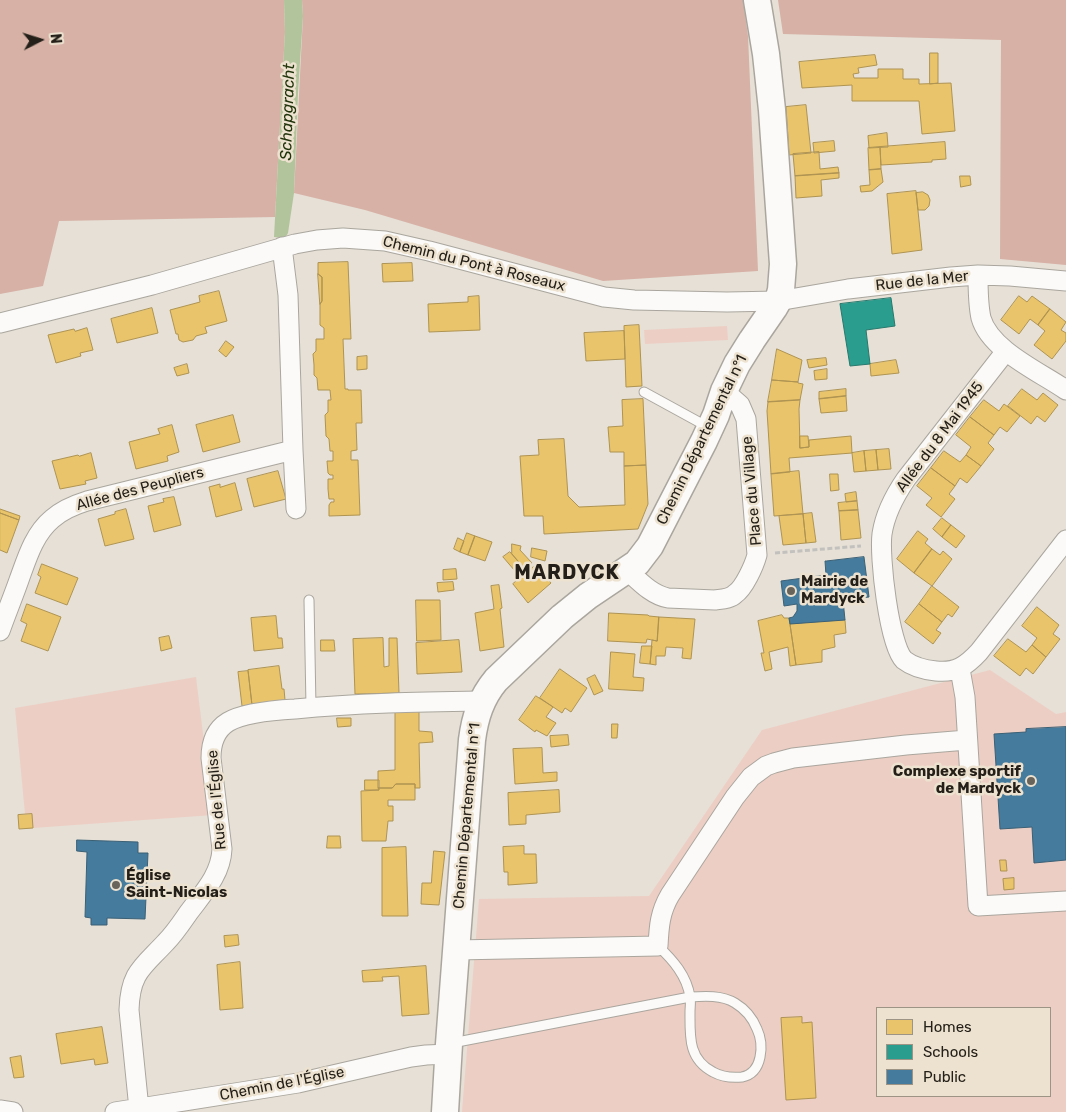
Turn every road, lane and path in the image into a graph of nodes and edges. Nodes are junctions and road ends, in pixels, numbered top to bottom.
1 (757, 0) edge
2 (282, 247) junction
3 (978, 275) junction
4 (1066, 281) edge
5 (778, 301) junction
6 (0, 323) edge
7 (1006, 351) junction
8 (1066, 390) edge
9 (724, 391) junction
10 (644, 392) dead end
11 (710, 428) junction
12 (293, 450) junction
13 (296, 509) dead end
14 (1066, 540) edge
15 (882, 544) junction
16 (757, 555) junction
17 (628, 570) junction
18 (309, 600) dead end
19 (0, 631) edge
20 (960, 669) junction
21 (482, 701) junction
22 (311, 707) junction
23 (967, 740) junction
24 (1066, 901) edge
25 (658, 946) junction
26 (456, 950) junction
27 (690, 996) junction
28 (449, 1049) junction
29 (139, 1108) junction
30 (0, 1110) edge
31 (13, 1112) edge
32 (115, 1112) edge
33 (446, 1112) edge

1 - 5 street, Chemin Départemental n°1
2 - 5 street, Chemin du Pont à Roseaux
2 - 6 street, Chemin du Pont à Roseaux
2 - 12 street
3 - 4 street, Rue de la Mer
3 - 5 street, Rue de la Mer
3 - 7 street
5 - 9 street, Chemin Départemental n°1
7 - 8 street
7 - 15 street, Allée du 8 Mai 1945
9 - 11 street, Chemin Départemental n°1
9 - 16 street, Place du Village
10 - 11 lane
11 - 17 street, Chemin Départemental n°1
12 - 13 street
12 - 19 street, Allée des Peupliers
14 - 20 street
15 - 16 path
15 - 20 street, Allée du 8 Mai 1945
16 - 17 street, Place du Village
17 - 21 street, Chemin Départemental n°1
18 - 22 lane
20 - 23 street
21 - 22 street, Rue de l'Église
21 - 26 street, Chemin Départemental n°1
22 - 29 street, Rue de l'Église
23 - 24 street
23 - 25 street
25 - 26 street
25 - 27 lane
26 - 28 street, Chemin Départemental n°1
27 - 27 lane
27 - 28 lane
28 - 29 street, Chemin de l'Église
28 - 33 street, Chemin Départemental n°1
29 - 32 street, Chemin de l'Église
30 - 31 street

